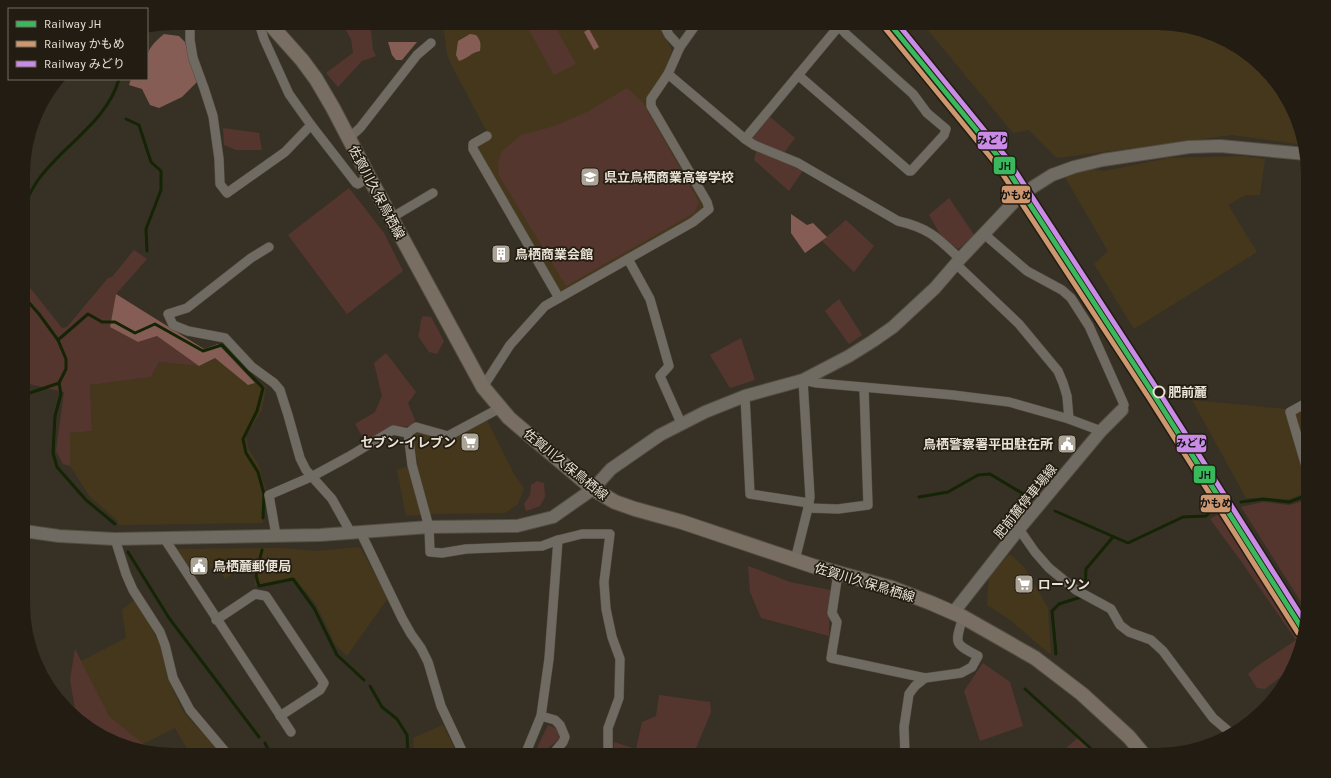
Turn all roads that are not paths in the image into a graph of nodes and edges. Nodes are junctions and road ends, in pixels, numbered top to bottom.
1 (190, 30) edge
2 (261, 30) edge
3 (275, 30) edge
4 (666, 30) edge
5 (692, 30) edge
6 (833, 30) edge
7 (842, 30) edge
8 (431, 44) dead end
9 (680, 47) junction
10 (668, 74) junction
11 (798, 75) junction
12 (311, 125) junction
13 (487, 136) dead end
14 (349, 138) junction
15 (745, 139) junction
16 (1300, 153) edge
17 (369, 177) junction
18 (433, 193) dead end
19 (391, 218) junction
20 (984, 234) junction
21 (269, 247) dead end
22 (628, 259) junction
23 (958, 261) junction
24 (559, 298) junction
25 (803, 380) junction
26 (483, 387) junction
27 (864, 388) junction
28 (745, 396) junction
29 (1301, 406) edge
30 (500, 408) junction
31 (1122, 410) joint
32 (1069, 418) junction
33 (681, 423) junction
34 (1101, 431) junction
35 (408, 433) junction
36 (1301, 449) edge
37 (313, 476) junction
38 (594, 489) junction
39 (808, 505) junction
40 (428, 527) junction
41 (1019, 529) junction
42 (30, 532) edge
43 (356, 533) junction
44 (276, 535) junction
45 (164, 538) junction
46 (115, 539) junction
47 (558, 540) junction
48 (795, 560) junction
49 (838, 573) junction
50 (958, 615) junction
51 (216, 620) junction
52 (925, 678) junction
53 (280, 716) junction
54 (541, 716) junction
55 (1227, 730) edge
56 (291, 732) dead end
57 (222, 748) edge
58 (461, 748) edge
59 (528, 748) edge
60 (558, 748) edge
61 (608, 748) edge
62 (905, 748) edge
63 (1138, 748) edge

1 - 12 street
2 - 12 street
3 - 14 main road, 佐賀川久保鳥栖線
4 - 9 street
5 - 9 street
6 - 11 street
7 - 11 street
8 - 14 street
9 - 10 street
10 - 15 street
10 - 22 street
11 - 15 street
12 - 17 street
13 - 24 street
14 - 17 main road, 佐賀川久保鳥栖線
15 - 23 street
16 - 20 street
17 - 19 main road, 佐賀川久保鳥栖線
18 - 19 street
19 - 26 main road, 佐賀川久保鳥栖線
20 - 23 street
20 - 31 street
21 - 37 street
22 - 24 street
22 - 33 street
23 - 25 street
23 - 32 street
24 - 26 street
25 - 27 street
25 - 28 street
25 - 39 street
26 - 30 main road, 佐賀川久保鳥栖線
27 - 32 street
27 - 39 street
28 - 33 street
28 - 39 street
29 - 36 street
30 - 35 street
30 - 38 main road, 佐賀川久保鳥栖線
31 - 34 street, 肥前麓停車場線
32 - 34 street
33 - 38 street
34 - 41 street, 肥前麓停車場線
35 - 37 street
35 - 40 street
37 - 43 street
37 - 44 street
38 - 40 street
38 - 48 main road, 佐賀川久保鳥栖線
39 - 48 street
40 - 43 street
40 - 47 street
41 - 50 street, 肥前麓停車場線
41 - 55 street
42 - 46 street
43 - 44 street
43 - 58 street
44 - 45 street
45 - 46 street
45 - 51 street
46 - 57 street
47 - 54 street
47 - 61 street
48 - 49 main road, 佐賀川久保鳥栖線
49 - 50 main road, 佐賀川久保鳥栖線
49 - 52 street
50 - 52 street
50 - 63 main road, 佐賀川久保鳥栖線
51 - 53 street
51 - 53 street
52 - 62 street
53 - 56 street
54 - 59 street
54 - 60 street

